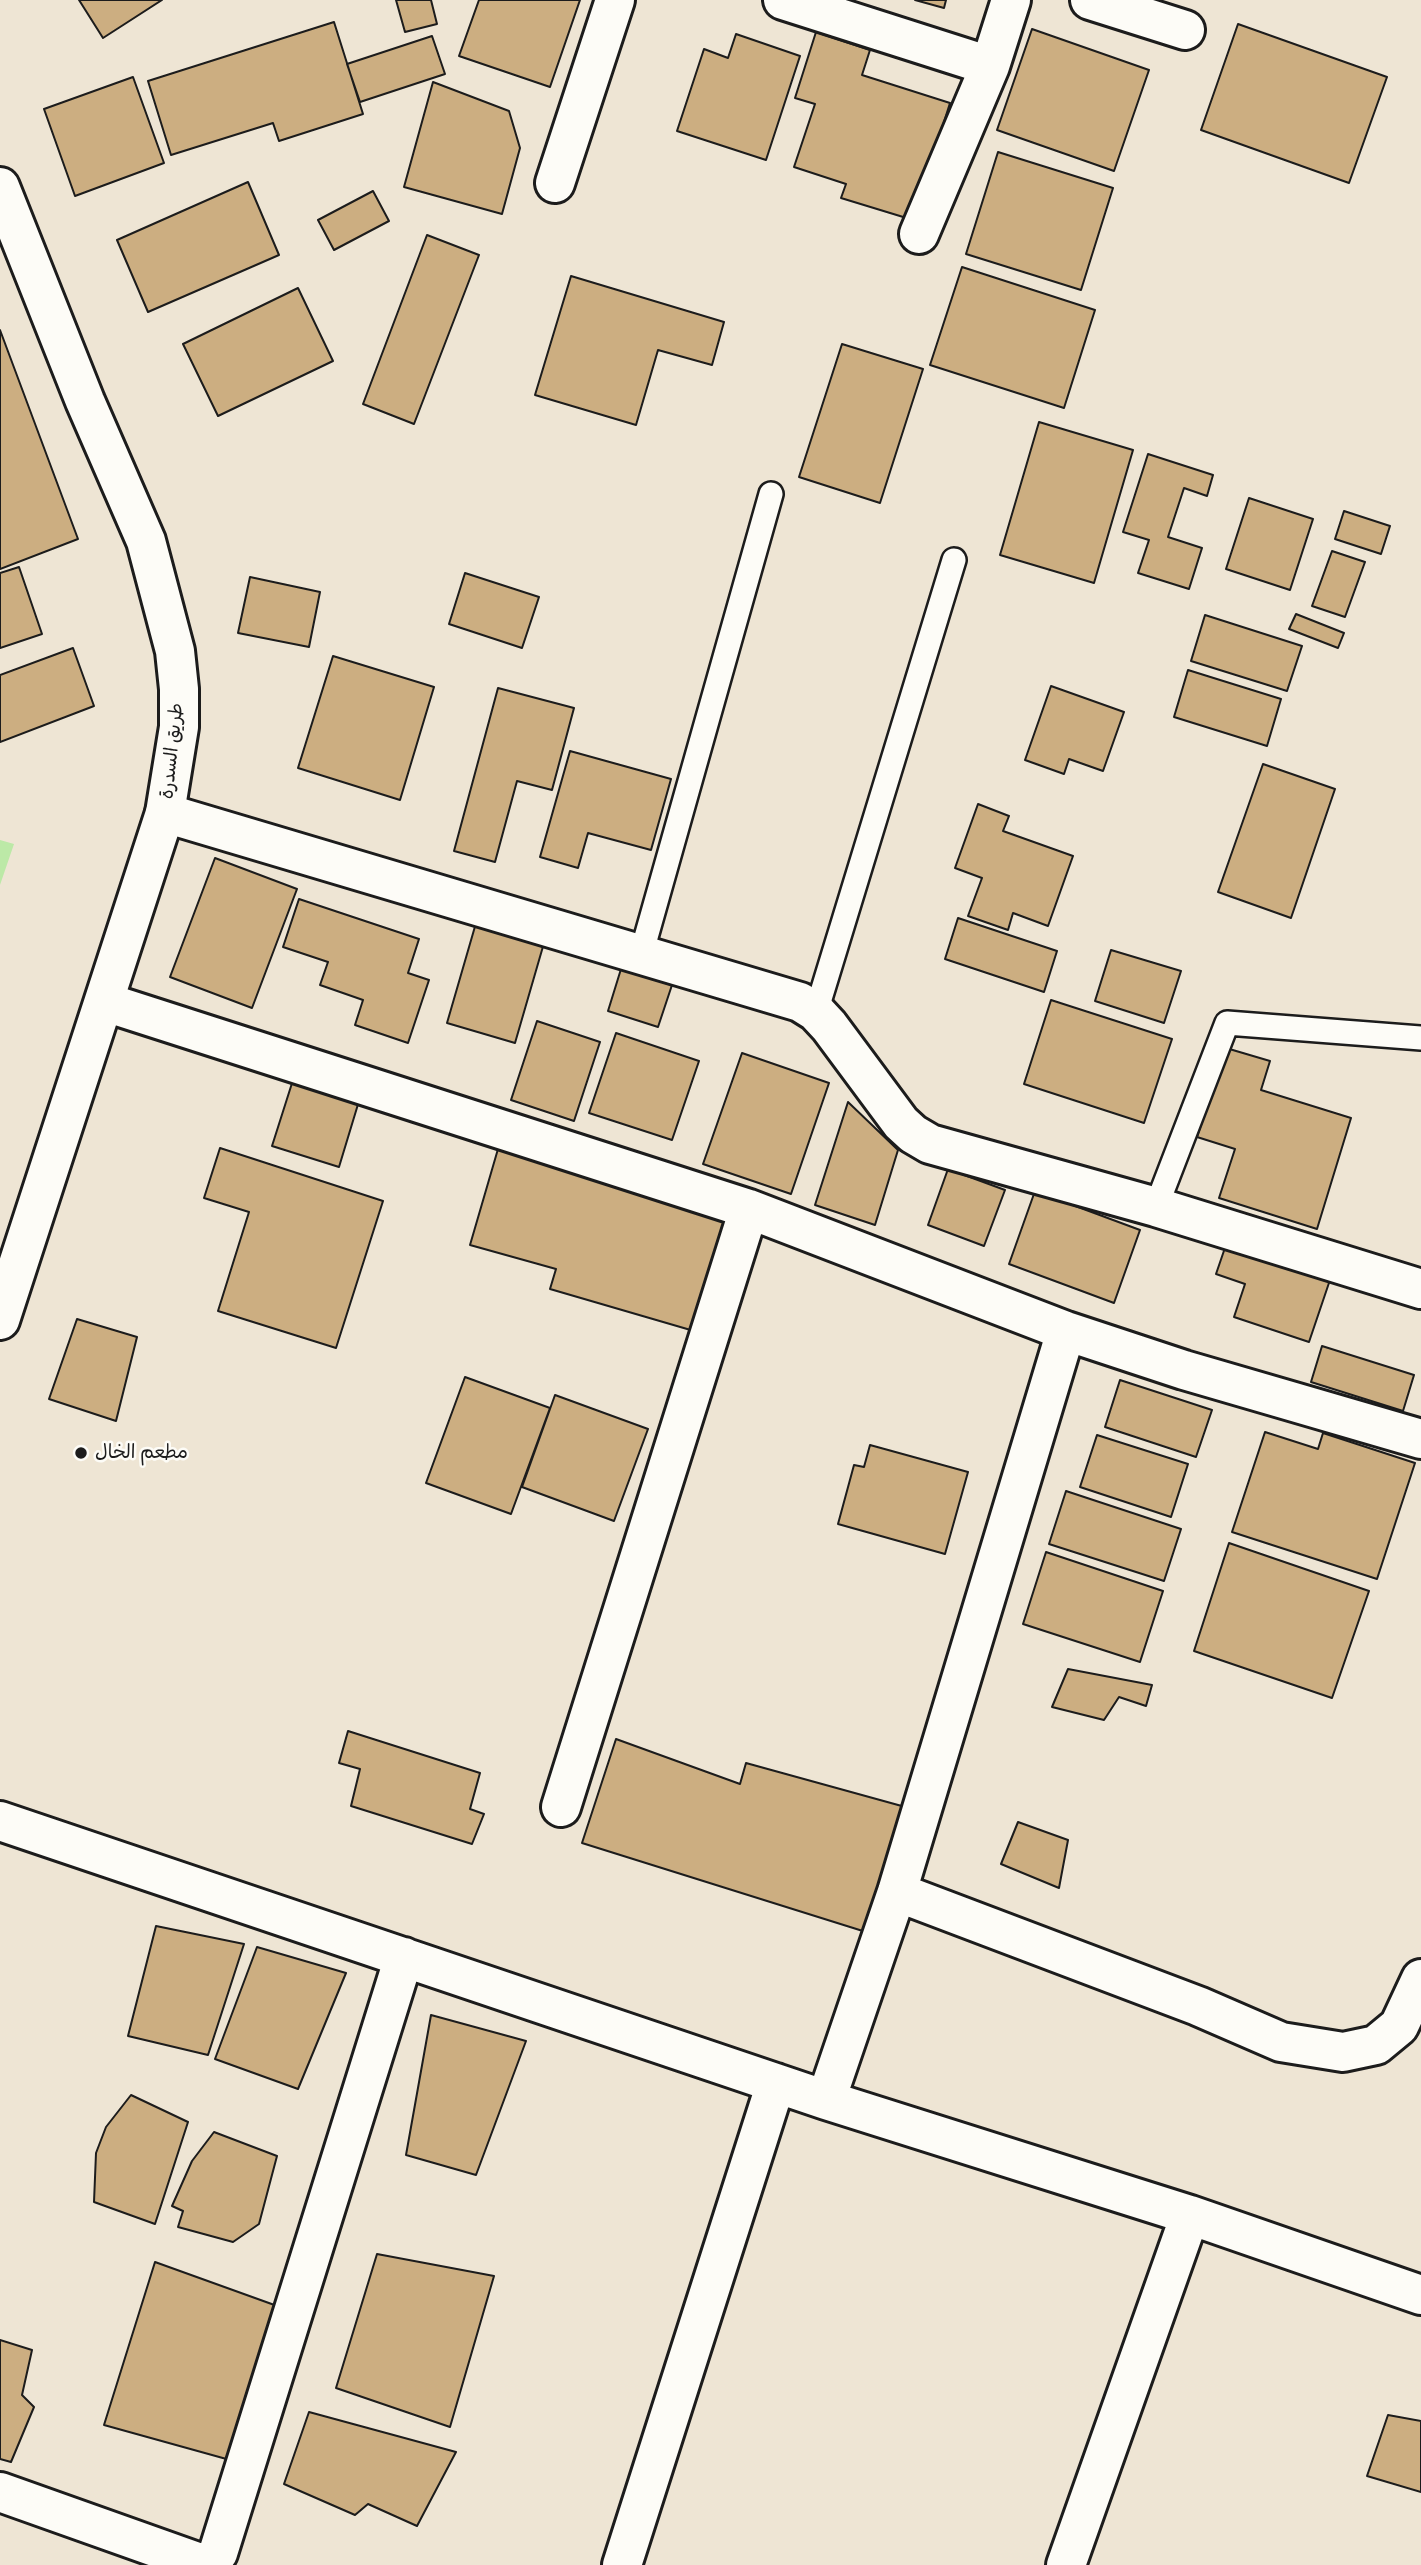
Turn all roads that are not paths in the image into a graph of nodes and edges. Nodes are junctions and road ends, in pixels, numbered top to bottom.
1 (615, 0) edge
2 (783, 0) edge
3 (1011, 0) edge
4 (1090, 0) edge
5 (1185, 30) dead end
6 (990, 66) junction
7 (555, 183) dead end
8 (0, 187) edge
9 (919, 234) dead end
10 (771, 494) dead end
11 (954, 559) dead end
12 (165, 813) junction
13 (641, 955) junction
14 (106, 1002) junction
15 (816, 1012) junction
16 (1421, 1038) edge
17 (1156, 1207) junction
18 (749, 1209) junction
19 (1421, 1289) edge
20 (0, 1320) edge
21 (1066, 1331) junction
22 (1421, 1439) edge
23 (562, 1807) dead end
24 (0, 1821) edge
25 (897, 1892) junction
26 (404, 1957) junction
27 (1421, 1979) edge
28 (776, 2083) junction
29 (825, 2100) junction
30 (1190, 2214) junction
31 (1421, 2295) edge
32 (0, 2492) edge
33 (622, 2565) edge
34 (1066, 2565) edge

1 - 7 street
2 - 6 street
3 - 6 street
4 - 5 street
6 - 9 street
8 - 12 street, طريق السدرة
10 - 13 lane
11 - 15 lane
12 - 13 street
12 - 14 street, طريق السدرة
13 - 15 street
14 - 18 street
14 - 20 street, طريق السدرة
15 - 17 street
16 - 17 lane
17 - 19 street
18 - 21 street
18 - 23 street
21 - 22 street
21 - 25 street
24 - 26 street
25 - 27 street
25 - 29 street
26 - 28 street
26 - 32 street
28 - 29 street
28 - 33 street
29 - 30 street
30 - 31 street
30 - 34 street

